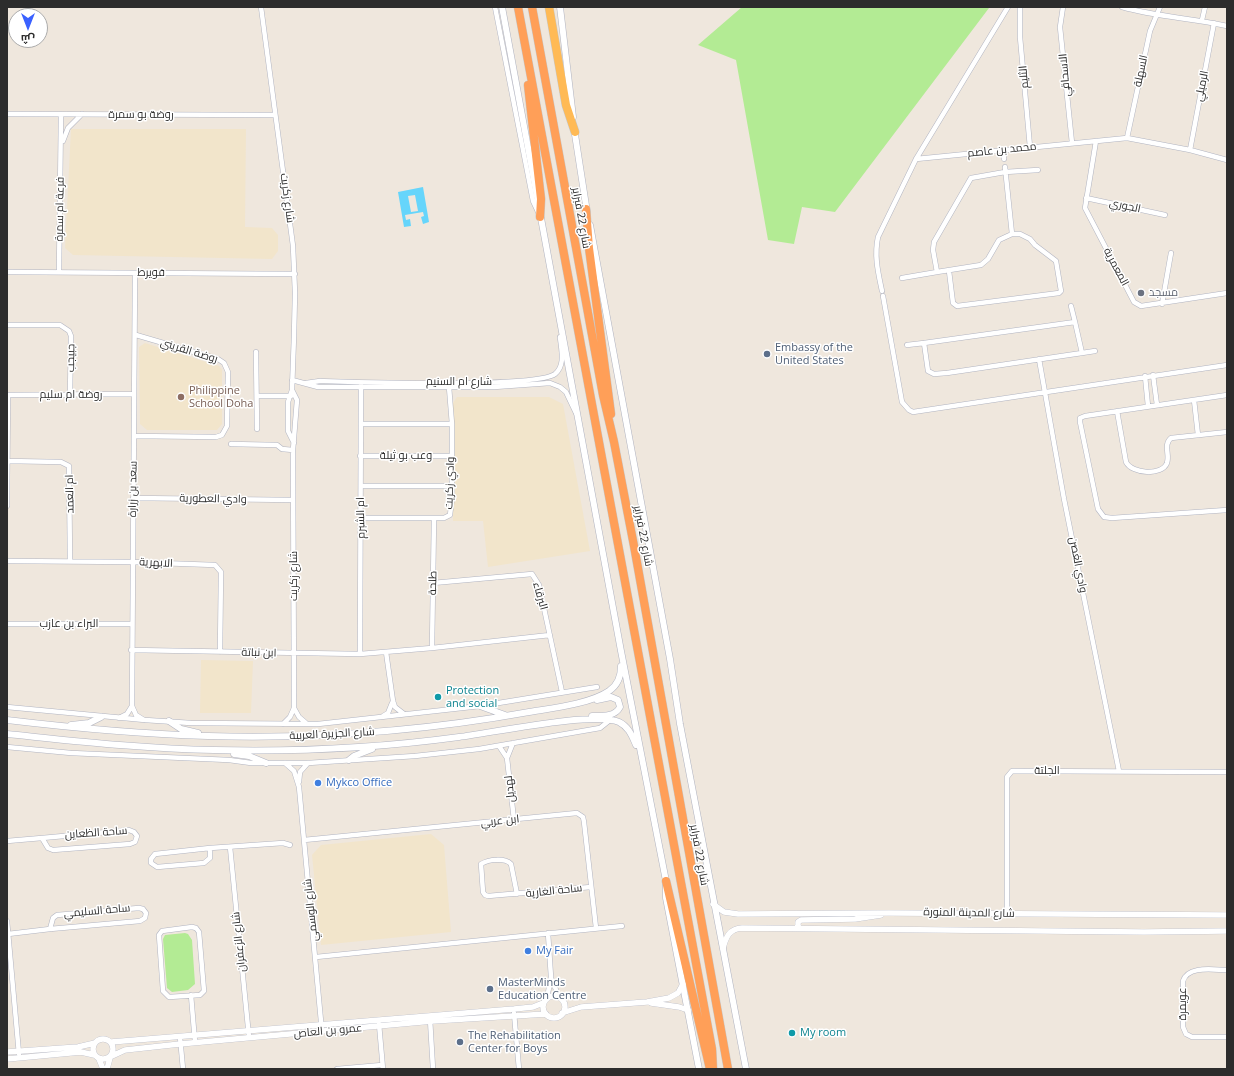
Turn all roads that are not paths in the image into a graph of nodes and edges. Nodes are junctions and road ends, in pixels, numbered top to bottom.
1 (261, 7) edge
2 (495, 7) edge
3 (502, 7) edge
4 (518, 7) edge
5 (532, 7) edge
6 (549, 7) edge
7 (560, 7) edge
8 (1008, 7) edge
9 (1020, 7) edge
10 (1063, 7) edge
11 (1122, 7) edge
12 (1160, 7) edge
13 (1205, 7) edge
14 (1156, 16) junction
15 (1202, 20) junction
16 (1214, 23) junction
17 (1227, 26) edge
18 (528, 66) junction
19 (7, 114) edge
20 (61, 114) junction
21 (82, 114) junction
22 (275, 115) junction
23 (575, 132) junction
24 (1127, 138) junction
25 (1096, 141) junction
26 (1072, 143) junction
27 (61, 146) junction
28 (1030, 147) junction
29 (1002, 150) junction
30 (1190, 150) junction
31 (916, 158) junction
32 (1004, 159) dead end
33 (1227, 160) edge
34 (1005, 169) junction
35 (1038, 170) dead end
36 (1086, 198) junction
37 (586, 209) junction
38 (1165, 215) dead end
39 (540, 217) junction
40 (1012, 234) junction
41 (1171, 252) dead end
42 (949, 271) junction
43 (7, 272) edge
44 (59, 272) junction
45 (937, 272) junction
46 (135, 273) junction
47 (295, 274) junction
48 (902, 278) dead end
49 (882, 290) dead end
50 (1227, 293) edge
51 (883, 296) dead end
52 (1162, 304) junction
53 (1071, 306) dead end
54 (560, 321) junction
55 (1075, 322) junction
56 (7, 325) edge
57 (136, 335) junction
58 (924, 343) junction
59 (906, 345) dead end
60 (1095, 351) dead end
61 (256, 352) dead end
62 (1082, 353) junction
63 (1039, 359) junction
64 (1227, 364) edge
65 (1153, 375) junction
66 (1145, 376) junction
67 (292, 380) junction
68 (362, 382) junction
69 (306, 383) junction
70 (361, 388) junction
71 (449, 388) junction
72 (292, 390) junction
73 (1045, 391) junction
74 (134, 394) junction
75 (7, 395) edge
76 (70, 395) junction
77 (1227, 395) edge
78 (257, 396) junction
79 (289, 396) junction
80 (297, 396) junction
81 (1194, 400) junction
82 (1157, 405) junction
83 (1148, 406) junction
84 (1117, 411) junction
85 (579, 418) junction
86 (361, 424) junction
87 (452, 424) junction
88 (257, 429) dead end
89 (611, 429) junction
90 (1227, 432) edge
91 (1198, 435) junction
92 (134, 436) junction
93 (294, 443) junction
94 (231, 444) dead end
95 (293, 450) junction
96 (360, 456) junction
97 (452, 456) junction
98 (7, 461) edge
99 (361, 486) junction
100 (452, 486) junction
101 (133, 498) junction
102 (293, 500) junction
103 (7, 506) edge
104 (1227, 510) edge
105 (362, 518) junction
106 (434, 518) junction
107 (7, 561) edge
108 (70, 561) junction
109 (132, 562) junction
110 (433, 583) junction
111 (7, 624) edge
112 (131, 624) junction
113 (550, 636) junction
114 (432, 648) junction
115 (131, 650) junction
116 (621, 651) junction
117 (220, 652) junction
118 (386, 652) junction
119 (294, 653) junction
120 (360, 654) junction
121 (597, 687) dead end
122 (562, 692) junction
123 (393, 701) junction
124 (132, 706) junction
125 (480, 706) junction
126 (7, 707) edge
127 (558, 707) junction
128 (294, 708) junction
129 (406, 714) junction
130 (508, 716) junction
131 (102, 717) junction
132 (382, 717) junction
133 (118, 719) junction
134 (7, 720) edge
135 (145, 720) junction
136 (610, 720) junction
137 (169, 721) junction
138 (553, 723) junction
139 (283, 724) junction
140 (307, 724) junction
141 (67, 727) junction
142 (7, 734) edge
143 (209, 736) junction
144 (513, 743) junction
145 (385, 745) junction
146 (499, 746) junction
147 (7, 747) edge
148 (213, 750) junction
149 (640, 754) junction
150 (507, 758) junction
151 (348, 760) junction
152 (266, 763) junction
153 (285, 763) junction
154 (308, 763) junction
155 (1119, 771) junction
156 (1227, 772) edge
157 (298, 787) junction
158 (514, 820) junction
159 (42, 838) junction
160 (304, 840) junction
161 (7, 841) edge
162 (290, 845) dead end
163 (230, 847) junction
164 (210, 848) junction
165 (666, 881) junction
166 (591, 887) junction
167 (517, 894) junction
168 (713, 904) junction
169 (889, 913) junction
170 (1007, 914) junction
171 (1227, 915) edge
172 (7, 921) edge
173 (622, 926) dead end
174 (596, 928) junction
175 (798, 928) junction
176 (50, 929) junction
177 (1227, 931) edge
178 (548, 933) junction
179 (8, 934) junction
180 (723, 949) junction
181 (316, 957) junction
182 (1227, 970) edge
183 (551, 977) junction
184 (683, 984) junction
185 (191, 995) junction
186 (559, 997) junction
187 (545, 1001) junction
188 (647, 1002) junction
189 (564, 1003) junction
190 (581, 1007) junction
191 (688, 1010) junction
192 (514, 1012) junction
193 (562, 1013) junction
194 (546, 1014) junction
195 (430, 1019) junction
196 (379, 1023) junction
197 (322, 1029) junction
198 (249, 1034) junction
199 (1227, 1037) edge
200 (195, 1039) junction
201 (180, 1040) junction
202 (111, 1042) junction
203 (95, 1043) junction
204 (18, 1051) junction
205 (7, 1052) edge
206 (96, 1057) junction
207 (111, 1057) junction
208 (19, 1058) junction
209 (7, 1059) edge
210 (383, 1067) edge
211 (103, 1069) edge
212 (107, 1069) edge
213 (183, 1069) edge
214 (337, 1069) edge
215 (346, 1069) edge
216 (433, 1069) edge
217 (519, 1069) edge
218 (699, 1069) edge
219 (710, 1069) edge
220 (713, 1069) edge
221 (728, 1069) edge
222 (746, 1069) edge

1 - 22 street, شارع زكريت
2 - 39 street
3 - 39 main road
4 - 18 highway, شارع 22 فبراير
5 - 89 highway, شارع 22 فبراير
6 - 23 highway
7 - 23 main road, شارع 22 فبراير
8 - 31 street
9 - 28 street, الثليم
10 - 26 street, الاسحاقي
11 - 14 street
12 - 14 street, السهلة
13 - 15 street
14 - 15 street
14 - 24 street, السهلة
15 - 16 street
16 - 17 street
16 - 30 street, الرميلي
18 - 39 highway
18 - 220 highway, شارع 22 فبراير
19 - 20 street, روضة بو سمرة
20 - 21 street, روضة بو سمرة
20 - 27 street, فرعة ام سمرة
21 - 22 street, روضة بو سمرة
21 - 27 street, فرعة ام سمرة
22 - 47 street, شارع زكريت
23 - 37 main road, شارع 22 فبراير
24 - 25 street, محمد بن عاصم
24 - 30 street, محمد بن عاصم
25 - 26 street, محمد بن عاصم
25 - 36 street, المعمرية
26 - 28 street, محمد بن عاصم
27 - 44 street, فرعة ام سمرة
28 - 29 street, محمد بن عاصم
29 - 31 street, محمد بن عاصم
29 - 32 street
30 - 33 street, محمد بن عاصم
31 - 49 street
34 - 35 street
34 - 40 street
34 - 45 street
36 - 38 street, الجوري
36 - 52 street, المعمرية
37 - 89 highway
37 - 168 main road, شارع 22 فبراير
39 - 54 main road
40 - 42 street
40 - 42 street
41 - 52 street
42 - 45 street
43 - 44 street, فويرط
44 - 46 street, فويرط
45 - 48 street
46 - 47 street, فويرط
46 - 57 street, سعد بن زرارة
47 - 67 street, شارع زكريت
50 - 52 street, المعمرية
51 - 73 street
53 - 55 street
54 - 68 street, شارع ام السنيم
54 - 85 main road
55 - 58 street
55 - 62 street
56 - 76 street, جبيجب
57 - 74 street, سعد بن زرارة
57 - 92 street, روضة القريني
58 - 59 street
58 - 63 street
60 - 62 street
61 - 78 street
62 - 63 street
63 - 73 street, وادي الغصن
64 - 65 street
65 - 66 street
65 - 82 street
66 - 73 street
66 - 83 street
67 - 69 street, شارع ام السنيم
67 - 72 street, شارع زكريت
68 - 69 street, شارع ام السنيم
68 - 70 street, ام الشبرم
69 - 70 street, شارع ام السنيم
70 - 71 street, شارع ام السنيم
70 - 86 street, ام الشبرم
71 - 85 street, شارع ام السنيم
71 - 87 street, وادي زكريت
72 - 79 street, شارع زكريت
72 - 80 street
73 - 155 street, وادي الغصن
74 - 76 street, روضة ام سليم
74 - 92 street, سعد بن زرارة
75 - 76 street, روضة ام سليم
75 - 98 street
77 - 81 street
78 - 79 street
78 - 88 street
79 - 80 street
79 - 93 street, شارع زكريت
80 - 93 street, شارع زكريت
81 - 82 street
81 - 91 street
82 - 83 street
83 - 84 street
84 - 91 street
84 - 104 street
85 - 116 main road
86 - 87 street
86 - 96 street, ام الشبرم
87 - 97 street, وادي زكريت
89 - 221 highway, شارع 22 فبراير
90 - 91 street
92 - 101 street, سعد بن زرارة
93 - 95 street, شارع زكريت
94 - 95 street
95 - 102 street, شارع زكريت
96 - 97 street, وعب بو ثيلة
96 - 99 street, ام الشبرم
97 - 100 street, وادي زكريت
98 - 103 street
98 - 108 street, ام العمد
99 - 100 street
99 - 105 street, ام الشبرم
100 - 106 street, وادي زكريت
101 - 102 street, وادي العطورية
101 - 109 street, سعد بن زرارة
102 - 119 street, شارع زكريت
105 - 106 street, وادي زكريت
105 - 120 street, ام الشبرم
106 - 110 street, طلحة
107 - 108 street, الابهرية
108 - 109 street, الابهرية
109 - 112 street, سعد بن زرارة
109 - 117 street, الابهرية
110 - 113 street, البرقاء
110 - 114 street, طلحة
111 - 112 street, البراء بن عازب
112 - 115 street, سعد بن زرارة
113 - 114 street, ابن نباتة
113 - 122 street, البرقاء
114 - 118 street, ابن نباتة
115 - 117 street, ابن نباتة
115 - 124 street, سعد بن زرارة
116 - 127 main road, شارع الجزيرة العربية
116 - 149 main road
117 - 119 street, ابن نباتة
118 - 120 street, ابن نباتة
118 - 123 street
119 - 120 street, ابن نباتة
119 - 128 street, شارع زكريت
121 - 122 street, شارع الجزيرة العربية
122 - 125 street, شارع الجزيرة العربية
123 - 129 street
123 - 132 street
124 - 133 street
124 - 135 street
125 - 129 street, شارع الجزيرة العربية
125 - 130 main road
126 - 131 street, شارع الجزيرة العربية
127 - 130 main road, شارع الجزيرة العربية
127 - 138 main road
128 - 139 street
128 - 140 street
129 - 132 street, شارع الجزيرة العربية
130 - 143 main road, شارع الجزيرة العربية
131 - 133 street, شارع الجزيرة العربية
131 - 141 main road
132 - 140 street, شارع الجزيرة العربية
133 - 135 street, شارع الجزيرة العربية
134 - 141 main road, شارع الجزيرة العربية
135 - 137 street, شارع الجزيرة العربية
136 - 138 main road, شارع الجزيرة العربية
136 - 144 street
136 - 149 main road, شارع الجزيرة العربية
137 - 139 street, شارع الجزيرة العربية
137 - 143 main road
138 - 145 main road, شارع الجزيرة العربية
139 - 140 street, شارع الجزيرة العربية
141 - 143 main road, شارع الجزيرة العربية
142 - 148 main road, شارع الجزيرة العربية
144 - 146 street
144 - 150 street, لهديل
145 - 148 main road, شارع الجزيرة العربية
145 - 151 main road
146 - 150 street, لهديل
146 - 151 street
147 - 152 street
148 - 152 main road
149 - 165 main road
150 - 158 street, لهديل
151 - 154 street
152 - 153 street
153 - 154 street
153 - 157 street, شارع الوسمي
154 - 157 street, شارع الوسمي
155 - 156 street, الجلتة
155 - 170 street, الجلتة
157 - 160 street, شارع الوسمي
158 - 160 street, ابن عربي
158 - 166 street, ابن عربي
159 - 159 street, ساحة الظعاين
159 - 161 street, ساحة الظعاين
160 - 181 street, شارع الوسمي
162 - 163 street
163 - 164 street
163 - 198 street, شارع الزعفران
164 - 164 street
165 - 184 main road
165 - 219 highway
166 - 167 street, ساحة الغارية
166 - 174 street, ابن عربي
167 - 167 street, ساحة الغارية
168 - 169 street, شارع المدينة المنورة
168 - 180 main road, شارع 22 فبراير
169 - 170 street, شارع المدينة المنورة
169 - 175 street
170 - 171 street, شارع المدينة المنورة
172 - 179 street
173 - 174 street
174 - 178 street
175 - 177 street, شارع المدينة المنورة
175 - 180 street, شارع المدينة المنورة
176 - 176 street, ساحة السليمي
176 - 179 street, ساحة السليمي
178 - 181 street
178 - 183 street
179 - 204 street
180 - 222 main road, شارع 22 فبراير
181 - 197 street, شارع الوسمي
182 - 199 street, عويمرة
183 - 186 street
183 - 187 street
184 - 188 street
184 - 191 main road
185 - 185 street
185 - 200 street
186 - 187 street
186 - 189 street
187 - 192 street, عمرو بن العاص
187 - 194 street
188 - 190 street
188 - 191 street
189 - 190 street
189 - 193 street
190 - 193 street
191 - 218 main road
192 - 194 street, عمرو بن العاص
192 - 195 street, عمرو بن العاص
192 - 217 street
193 - 194 street
195 - 196 street, عمرو بن العاص
195 - 216 street
196 - 197 street, عمرو بن العاص
196 - 210 street
197 - 198 street, عمرو بن العاص
198 - 200 street, عمرو بن العاص
200 - 201 street, عمرو بن العاص
201 - 202 street, عمرو بن العاص
201 - 207 street, عمرو بن العاص
201 - 213 street
202 - 203 street
202 - 207 street
203 - 204 street
203 - 206 street
204 - 205 street
204 - 208 street
206 - 207 street
206 - 208 street
206 - 211 street
207 - 212 street
208 - 209 street
210 - 215 street
214 - 215 street

